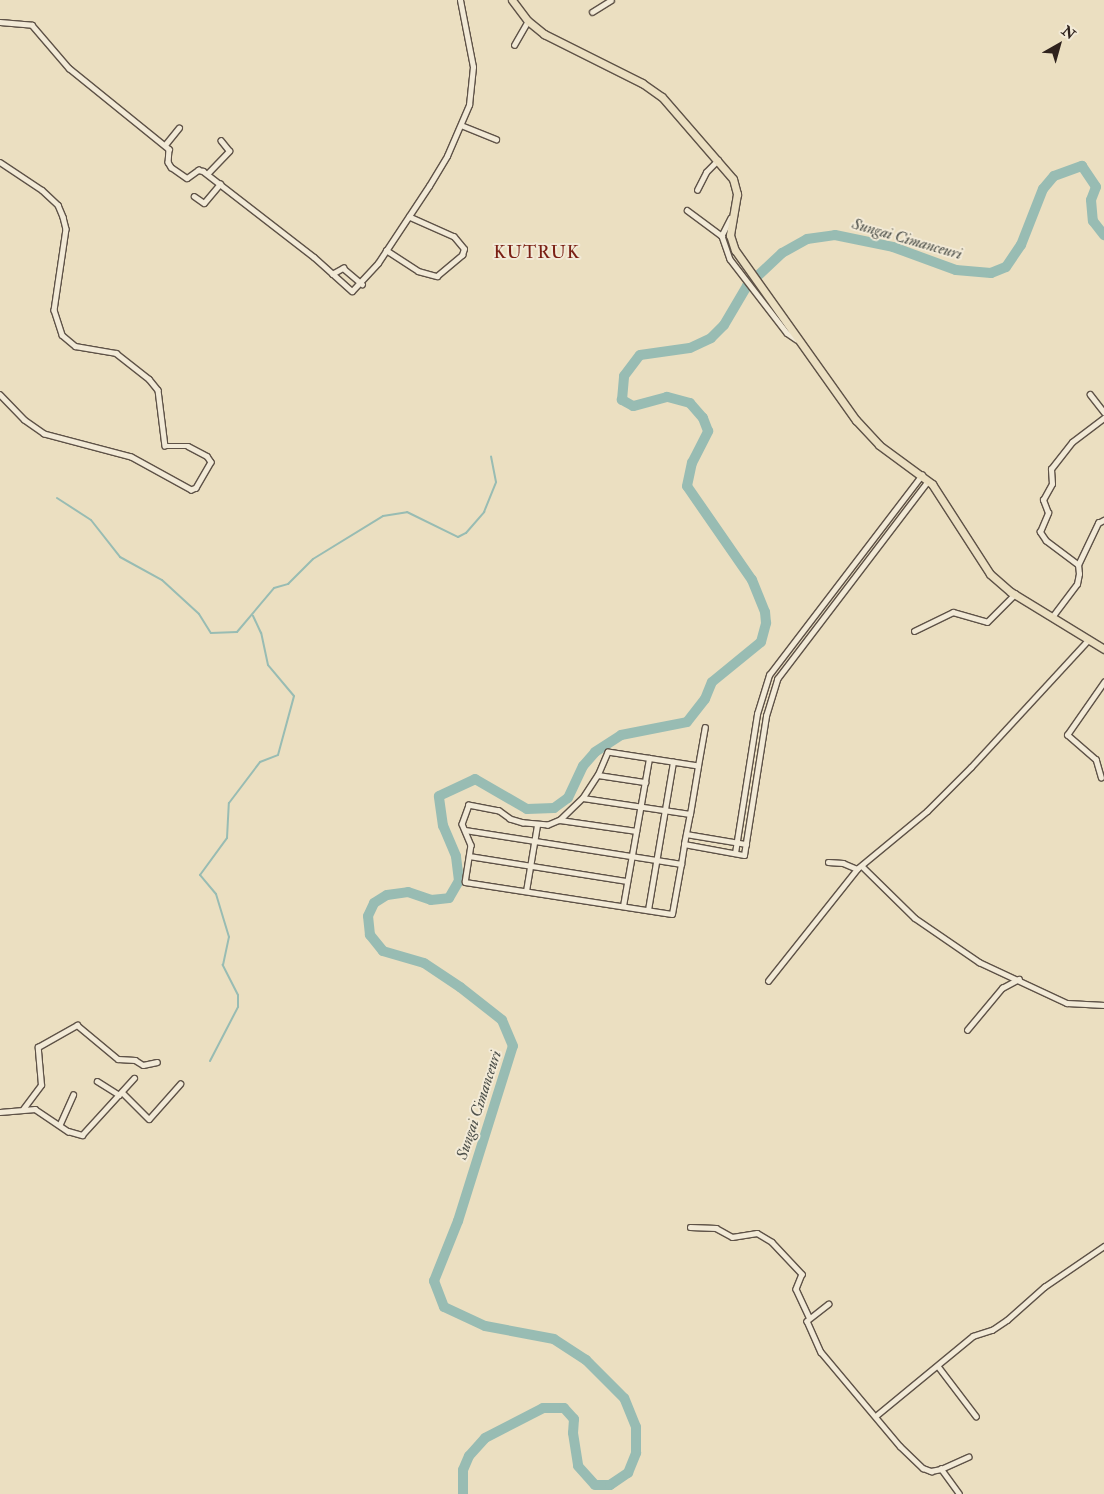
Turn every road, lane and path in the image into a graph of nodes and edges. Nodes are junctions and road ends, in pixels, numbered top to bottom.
1 (460, 0) edge
2 (512, 0) edge
3 (611, 0) edge
4 (592, 12) dead end
5 (528, 21) junction
6 (0, 22) edge
7 (514, 45) dead end
8 (461, 125) junction
9 (180, 128) dead end
10 (496, 139) dead end
11 (221, 141) dead end
12 (165, 146) junction
13 (718, 160) junction
14 (0, 162) edge
15 (208, 174) junction
16 (220, 184) junction
17 (696, 190) dead end
18 (194, 196) dead end
19 (687, 210) dead end
20 (409, 217) junction
21 (730, 218) junction
22 (722, 236) junction
23 (386, 250) junction
24 (332, 274) junction
25 (362, 284) junction
26 (755, 284) junction
27 (1090, 394) dead end
28 (0, 395) edge
29 (1104, 412) edge
30 (1104, 418) edge
31 (922, 475) junction
32 (928, 481) junction
33 (1104, 520) edge
34 (1078, 565) junction
35 (1015, 594) junction
36 (1052, 617) junction
37 (914, 631) dead end
38 (1088, 640) junction
39 (1104, 649) edge
40 (1104, 682) edge
41 (705, 728) dead end
42 (649, 758) junction
43 (673, 762) junction
44 (698, 766) junction
45 (598, 775) junction
46 (1101, 778) dead end
47 (644, 782) junction
48 (583, 798) junction
49 (640, 806) junction
50 (665, 810) junction
51 (690, 814) junction
52 (560, 820) junction
53 (537, 825) junction
54 (465, 830) junction
55 (636, 831) junction
56 (686, 834) junction
57 (534, 841) junction
58 (737, 843) junction
59 (684, 844) junction
60 (746, 844) junction
61 (735, 853) junction
62 (469, 856) junction
63 (631, 856) junction
64 (656, 860) junction
65 (828, 862) dead end
66 (681, 864) junction
67 (530, 866) junction
68 (862, 866) junction
69 (857, 869) junction
70 (627, 881) junction
71 (526, 891) junction
72 (622, 906) junction
73 (648, 910) junction
74 (1019, 979) junction
75 (768, 981) dead end
76 (1104, 1005) edge
77 (967, 1030) dead end
78 (157, 1062) dead end
79 (134, 1078) dead end
80 (96, 1081) dead end
81 (180, 1084) dead end
82 (121, 1093) junction
83 (73, 1095) dead end
84 (23, 1109) junction
85 (0, 1112) edge
86 (60, 1124) junction
87 (690, 1227) dead end
88 (1104, 1246) edge
89 (829, 1304) dead end
90 (810, 1317) junction
91 (938, 1366) junction
92 (876, 1415) junction
93 (976, 1416) dead end
94 (968, 1457) dead end
95 (941, 1469) junction
96 (959, 1494) edge

1 - 8 street
2 - 5 main road
3 - 4 street
5 - 7 street
5 - 13 main road
6 - 12 street
8 - 10 street
8 - 20 street
9 - 12 street
11 - 15 street
12 - 15 street
13 - 17 street
13 - 21 main road
14 - 28 street
15 - 16 street
16 - 18 street
16 - 24 street
19 - 22 street
20 - 23 street
20 - 23 street
21 - 22 street
21 - 26 main road
22 - 26 street
23 - 25 street
24 - 25 street
24 - 25 street
26 - 31 main road
27 - 29 street
30 - 34 street
31 - 32 main road
31 - 58 street
32 - 35 main road
32 - 60 street
33 - 34 street
34 - 36 street
35 - 36 main road
35 - 37 street
36 - 38 main road
38 - 39 main road
38 - 68 street
40 - 46 street
41 - 44 street
42 - 43 street
42 - 45 street
42 - 47 street
43 - 44 street
43 - 50 street
44 - 51 street
45 - 47 street
45 - 48 street
47 - 49 street
48 - 49 street
48 - 52 street
49 - 50 street
49 - 55 street
50 - 51 street
50 - 64 street
51 - 56 street
52 - 53 street
52 - 55 street
53 - 54 street
53 - 57 street
54 - 57 street
54 - 62 street
55 - 63 street
56 - 58 street
56 - 59 street
57 - 63 street
57 - 67 street
58 - 60 street
58 - 61 street
59 - 61 street
59 - 66 street
60 - 61 street
62 - 67 street
62 - 71 street
63 - 64 street
63 - 70 street
64 - 66 street
64 - 73 street
65 - 69 street
66 - 73 street
67 - 70 street
67 - 71 street
68 - 69 street
68 - 74 street
69 - 75 street
70 - 72 street
71 - 72 street
72 - 73 street
74 - 76 street
74 - 77 street
78 - 84 street
79 - 82 street
80 - 82 street
81 - 82 street
82 - 86 street
83 - 86 street
84 - 85 street
84 - 86 street
87 - 90 street
88 - 91 street
89 - 90 street
90 - 92 street
91 - 92 street
91 - 93 street
92 - 95 street
94 - 95 street
95 - 96 street

